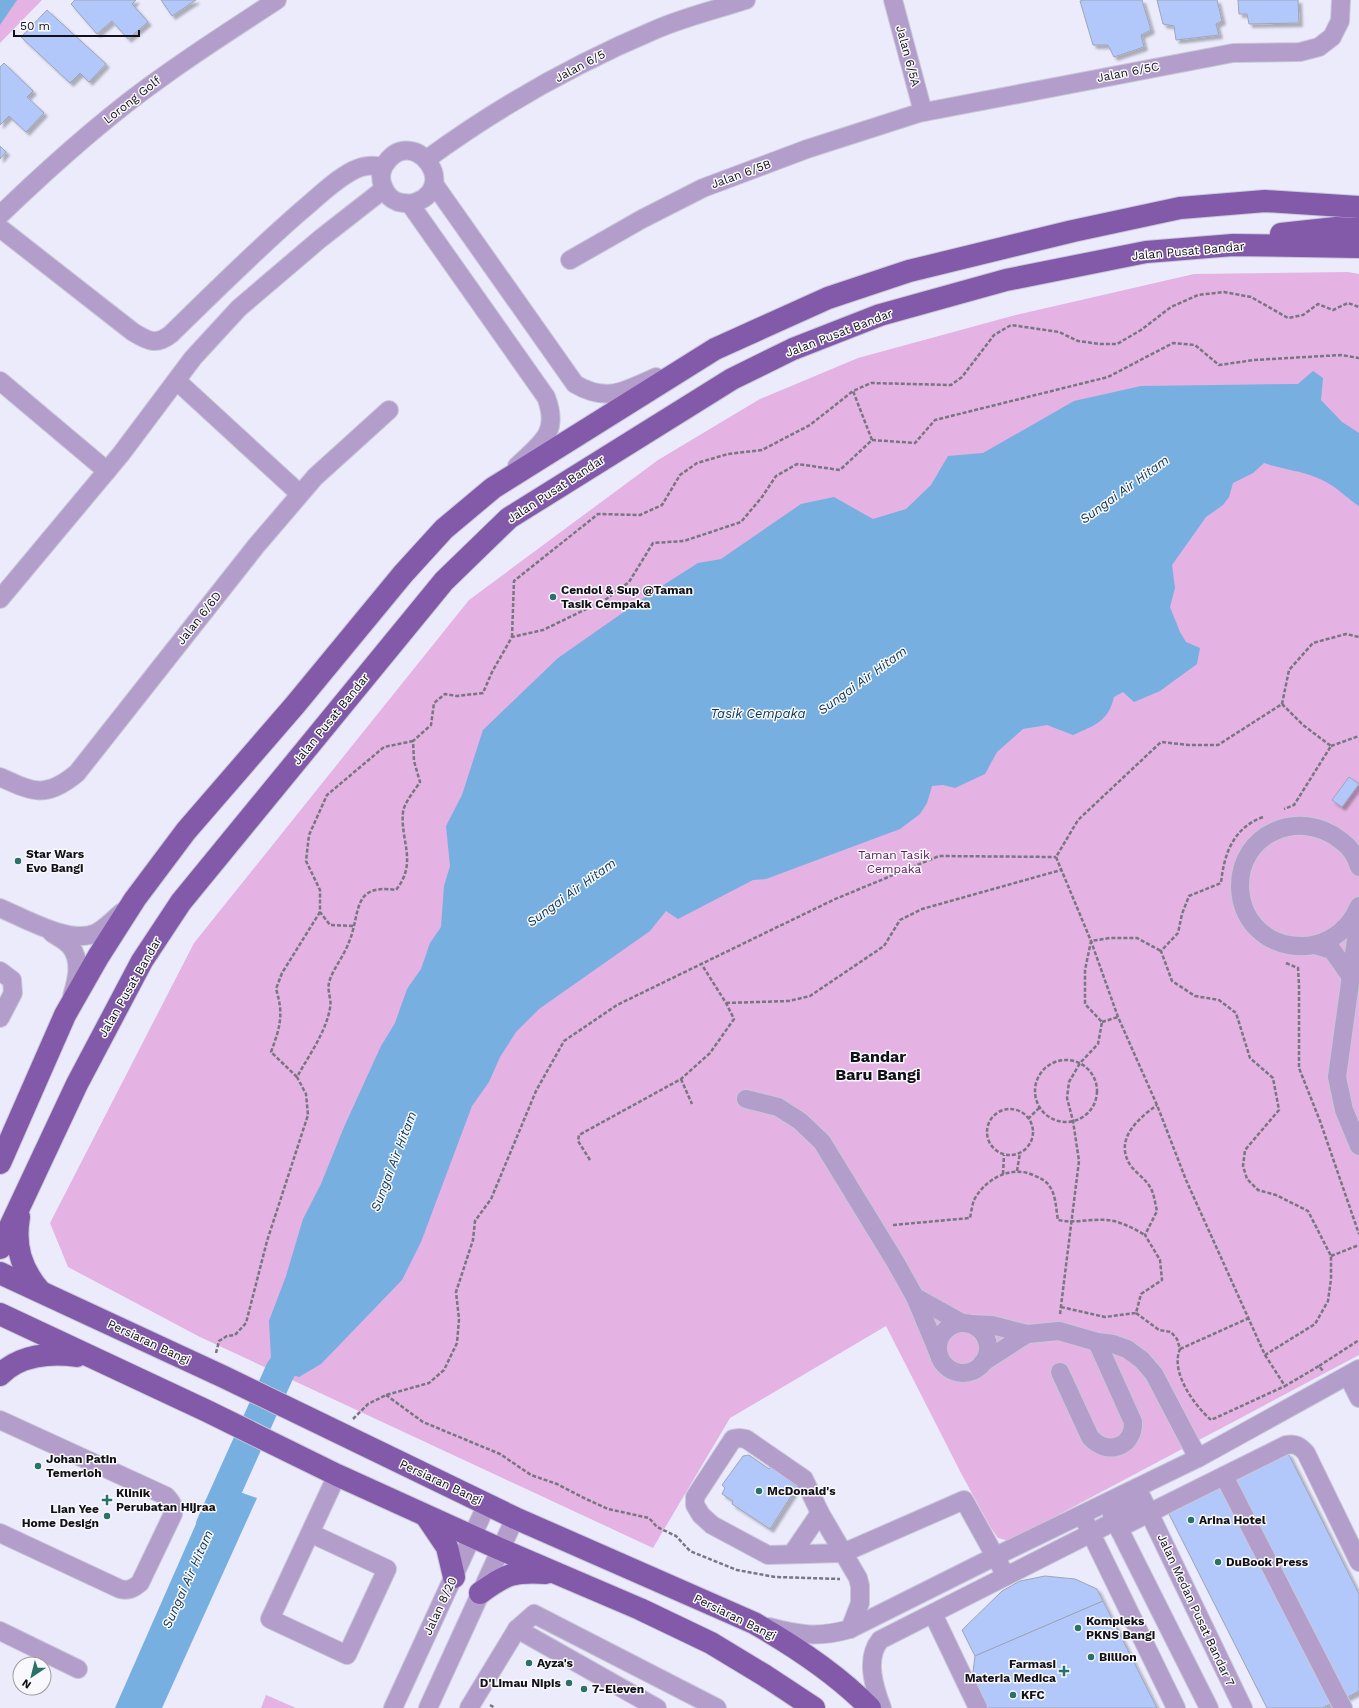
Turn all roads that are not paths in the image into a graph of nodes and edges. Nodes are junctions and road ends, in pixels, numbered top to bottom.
1 (276, 0) edge
2 (746, 0) edge
3 (893, 0) edge
4 (1341, 0) edge
5 (923, 112) junction
6 (427, 159) junction
7 (383, 167) junction
8 (434, 184) junction
9 (384, 189) junction
10 (1359, 198) edge
11 (410, 204) junction
12 (1337, 204) junction
13 (1359, 207) edge
14 (0, 215) edge
15 (0, 228) edge
16 (1359, 229) edge
17 (1233, 245) junction
18 (1359, 247) edge
19 (570, 260) dead end
20 (715, 349) junction
21 (0, 381) edge
22 (177, 381) junction
23 (389, 410) dead end
24 (107, 471) junction
25 (493, 488) junction
26 (300, 494) junction
27 (0, 599) edge
28 (0, 777) edge
29 (1359, 866) edge
30 (135, 899) junction
31 (1359, 906) edge
32 (0, 908) edge
33 (1359, 918) edge
34 (45, 928) junction
35 (1315, 945) junction
36 (6, 975) edge
37 (1355, 977) edge
38 (66, 1015) junction
39 (0, 1018) edge
40 (746, 1099) dead end
41 (1359, 1146) edge
42 (0, 1163) edge
43 (24, 1194) junction
44 (0, 1248) edge
45 (0, 1273) edge
46 (40, 1291) junction
47 (915, 1297) junction
48 (0, 1314) edge
49 (966, 1323) junction
50 (1027, 1334) junction
51 (1097, 1342) junction
52 (938, 1352) junction
53 (88, 1357) junction
54 (982, 1363) junction
55 (1060, 1372) dead end
56 (1353, 1373) edge
57 (0, 1375) edge
58 (1359, 1398) edge
59 (0, 1420) edge
60 (1198, 1458) junction
61 (337, 1475) junction
62 (1224, 1476) junction
63 (487, 1504) junction
64 (820, 1513) junction
65 (1150, 1513) junction
66 (1082, 1514) junction
67 (425, 1515) junction
68 (1113, 1517) junction
69 (516, 1518) junction
70 (0, 1533) edge
71 (310, 1533) junction
72 (1091, 1534) junction
73 (472, 1536) junction
74 (500, 1549) junction
75 (843, 1553) junction
76 (792, 1554) junction
77 (996, 1556) junction
78 (1359, 1562) edge
79 (557, 1574) junction
80 (1006, 1576) junction
81 (454, 1577) junction
82 (480, 1593) junction
83 (934, 1614) junction
84 (868, 1621) junction
85 (754, 1623) junction
86 (517, 1629) junction
87 (850, 1629) junction
88 (0, 1631) edge
89 (880, 1640) junction
90 (78, 1669) dead end
91 (393, 1708) edge
92 (428, 1708) edge
93 (469, 1708) edge
94 (657, 1708) edge
95 (717, 1708) edge
96 (814, 1708) edge
97 (870, 1708) edge
98 (882, 1708) edge
99 (978, 1708) edge
100 (1176, 1708) edge
101 (1209, 1708) edge
102 (1243, 1708) edge
103 (1344, 1708) edge

1 - 14 street, Lorong Golf
2 - 6 street, Jalan 6/5
3 - 5 street, Jalan 6/5A
4 - 5 street, Jalan 6/5C
5 - 19 street, Jalan 6/5B
6 - 7 street
6 - 8 street
7 - 9 street
7 - 15 street
8 - 11 street
8 - 20 street
9 - 11 street
9 - 22 street
10 - 12 main road
11 - 25 street
12 - 13 main road
12 - 20 main road
16 - 17 main road
17 - 18 main road, Jalan Pusat Bandar
17 - 43 main road, Jalan Pusat Bandar
20 - 25 main road
21 - 24 street
22 - 24 street
22 - 26 street
23 - 26 street, Jalan 6/6D
24 - 27 street
25 - 30 main road
26 - 28 street, Jalan 6/6D
29 - 35 street
30 - 34 street
30 - 38 main road
31 - 35 street
32 - 34 street
33 - 37 street
34 - 38 street
35 - 37 street
36 - 39 street
37 - 41 street
38 - 42 main road
40 - 47 street
43 - 44 main road, Jalan Pusat Bandar
43 - 46 main road
45 - 46 main road, Persiaran Bangi
46 - 63 main road, Persiaran Bangi
47 - 49 street
47 - 52 street
48 - 53 main road
49 - 50 street
49 - 52 street
49 - 54 street
50 - 51 street
50 - 54 street
51 - 55 street
51 - 60 street
52 - 54 street
53 - 57 main road
53 - 61 main road
56 - 58 street
56 - 60 street
59 - 70 street
60 - 68 street
61 - 67 main road
61 - 71 street
62 - 65 street
62 - 78 street
62 - 103 street
63 - 69 main road, Persiaran Bangi
63 - 73 street, Jalan 8/20
64 - 75 street
64 - 76 street
64 - 76 street
65 - 68 street, Jalan Medan Pusat Bandar 7
65 - 102 street, Jalan Medan Pusat Bandar 7
66 - 68 street
66 - 72 street
66 - 77 street
67 - 73 main road
67 - 81 main road
68 - 72 street
68 - 101 street
69 - 74 street
69 - 85 main road, Persiaran Bangi
71 - 71 street
72 - 80 street
72 - 100 street
73 - 74 main road
73 - 81 street, Jalan 8/20
74 - 79 main road
74 - 82 street
75 - 76 street
75 - 77 street
75 - 87 street
77 - 80 street
77 - 84 street
79 - 82 main road
79 - 96 main road
80 - 83 street
81 - 91 street, Jalan 8/20
82 - 92 street
83 - 89 street
83 - 99 street
84 - 87 street
84 - 89 street
85 - 87 street
85 - 97 main road, Persiaran Bangi
86 - 93 street
86 - 94 street
86 - 95 street
88 - 90 street
89 - 98 street

